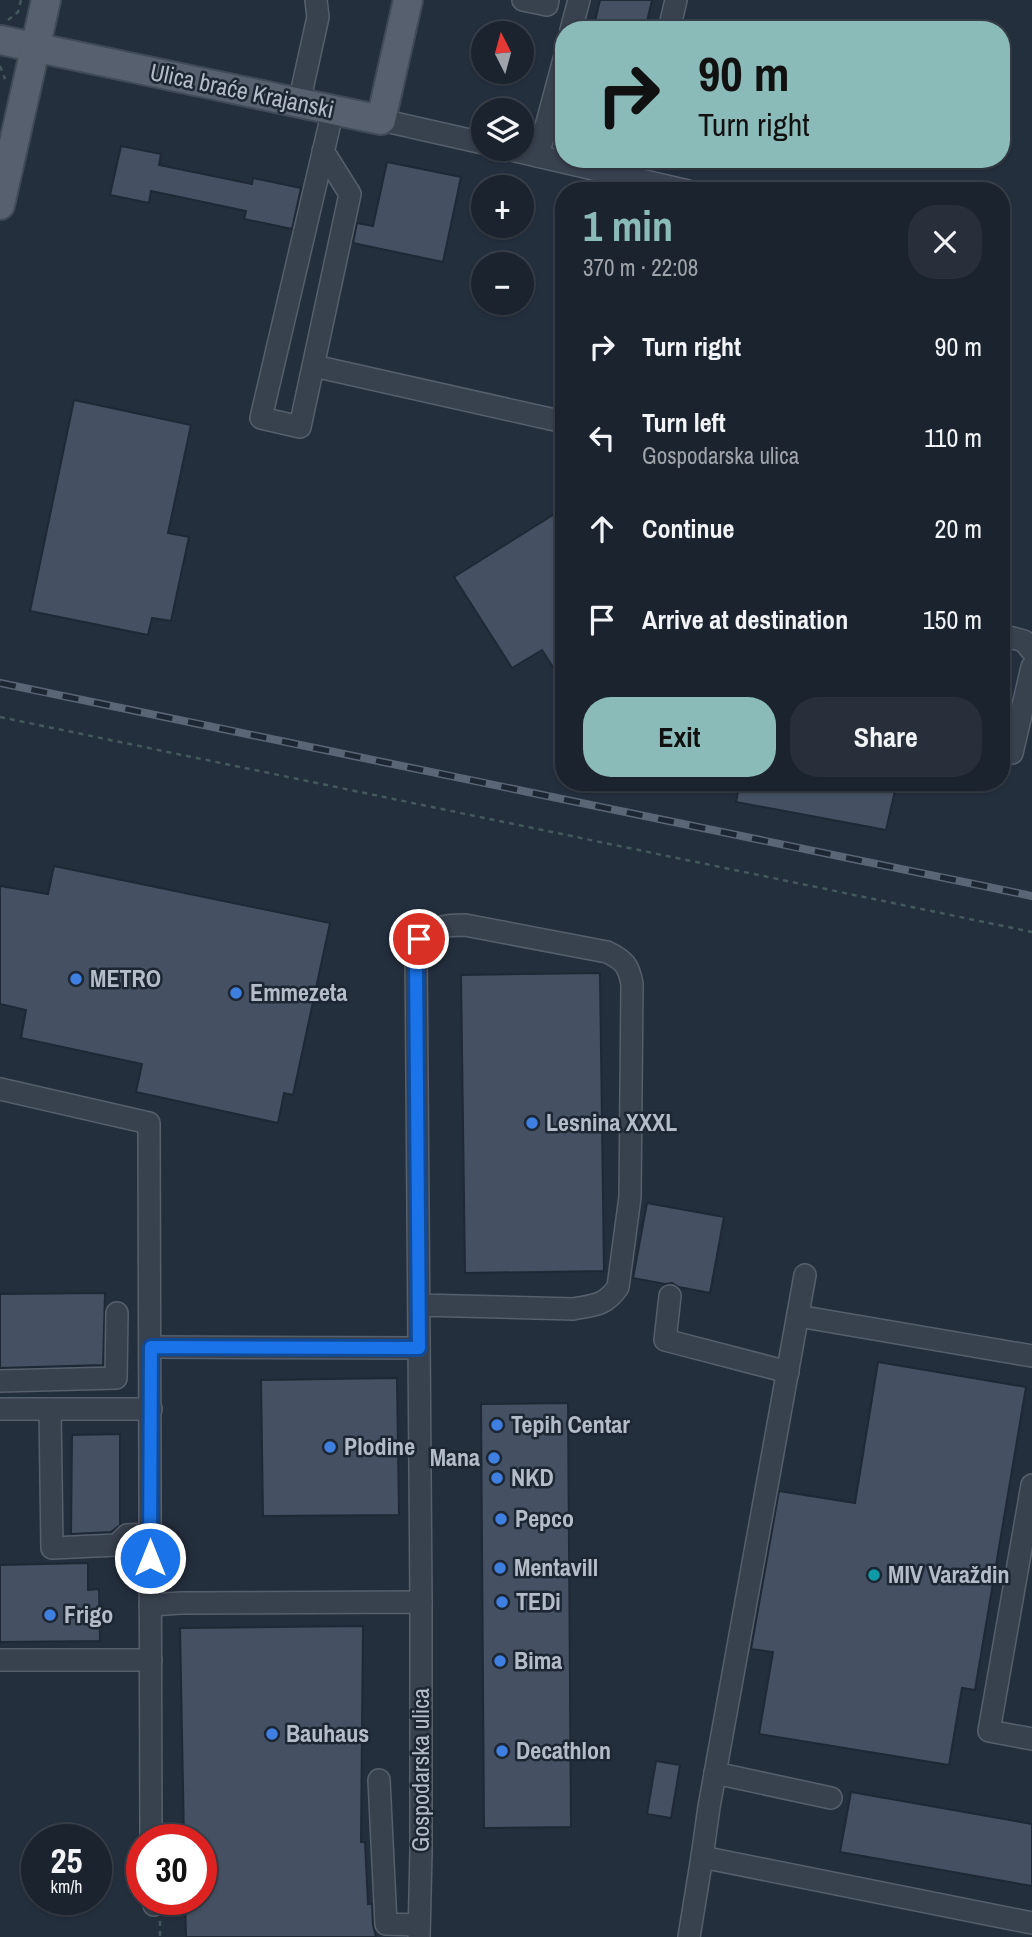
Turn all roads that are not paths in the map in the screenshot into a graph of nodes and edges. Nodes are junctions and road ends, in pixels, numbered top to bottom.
1 (46, 0) edge
2 (316, 0) edge
3 (408, 0) edge
4 (523, 0) edge
5 (548, 0) edge
6 (579, 0) edge
7 (676, 0) edge
8 (573, 21) edge
9 (671, 21) edge
10 (2, 31) edge
11 (35, 47) junction
12 (555, 96) edge
13 (299, 103) junction
14 (332, 110) junction
15 (381, 120) junction
16 (471, 140) edge
17 (323, 151) junction
18 (534, 155) edge
19 (538, 156) junction
20 (555, 160) edge
21 (589, 168) edge
22 (649, 182) edge
23 (0, 205) edge
24 (314, 366) junction
25 (555, 420) edge
26 (1010, 637) edge
27 (1032, 651) edge
28 (1032, 667) edge
29 (1010, 753) edge
30 (0, 1089) edge
31 (805, 1275) dead end
32 (670, 1296) dead end
33 (419, 1305) junction
34 (117, 1313) dead end
35 (798, 1316) junction
36 (151, 1347) junction
37 (419, 1348) junction
38 (1032, 1356) edge
39 (788, 1372) junction
40 (0, 1381) edge
41 (0, 1409) edge
42 (50, 1409) junction
43 (151, 1409) junction
44 (1032, 1485) edge
45 (150, 1534) junction
46 (421, 1602) junction
47 (150, 1605) junction
48 (0, 1660) edge
49 (151, 1660) junction
50 (1032, 1739) edge
51 (715, 1773) junction
52 (379, 1780) dead end
53 (831, 1798) dead end
54 (151, 1824) edge
55 (702, 1857) junction
56 (1032, 1923) edge
57 (419, 1931) edge
58 (689, 1937) edge

1 - 11 main road
2 - 13 street
3 - 15 main road
4 - 5 street
6 - 8 street
7 - 9 street
10 - 11 main road, Ulica braće Krajanski
11 - 13 main road, Ulica braće Krajanski
11 - 23 main road
12 - 19 street
13 - 14 main road, Ulica braće Krajanski
14 - 15 main road, Ulica braće Krajanski
14 - 17 street
15 - 16 street, Ulica braće Krajanski
17 - 24 street
17 - 24 street
18 - 19 street
19 - 20 street
21 - 22 street
24 - 25 street
26 - 27 street
28 - 29 street
30 - 36 street
31 - 35 street
32 - 39 street
33 - 33 street, Gospodarska ulica
33 - 37 street, Gospodarska ulica
34 - 40 street
35 - 38 street
35 - 39 street
36 - 37 street
36 - 43 street
37 - 46 street, Gospodarska ulica
39 - 51 street
41 - 42 street
42 - 43 street
42 - 45 street
43 - 45 street
44 - 50 street
45 - 47 street
46 - 47 street
46 - 57 street, Gospodarska ulica
47 - 49 street
48 - 49 street
49 - 54 street
51 - 53 street
51 - 55 street
52 - 57 street
55 - 56 street
55 - 58 street

